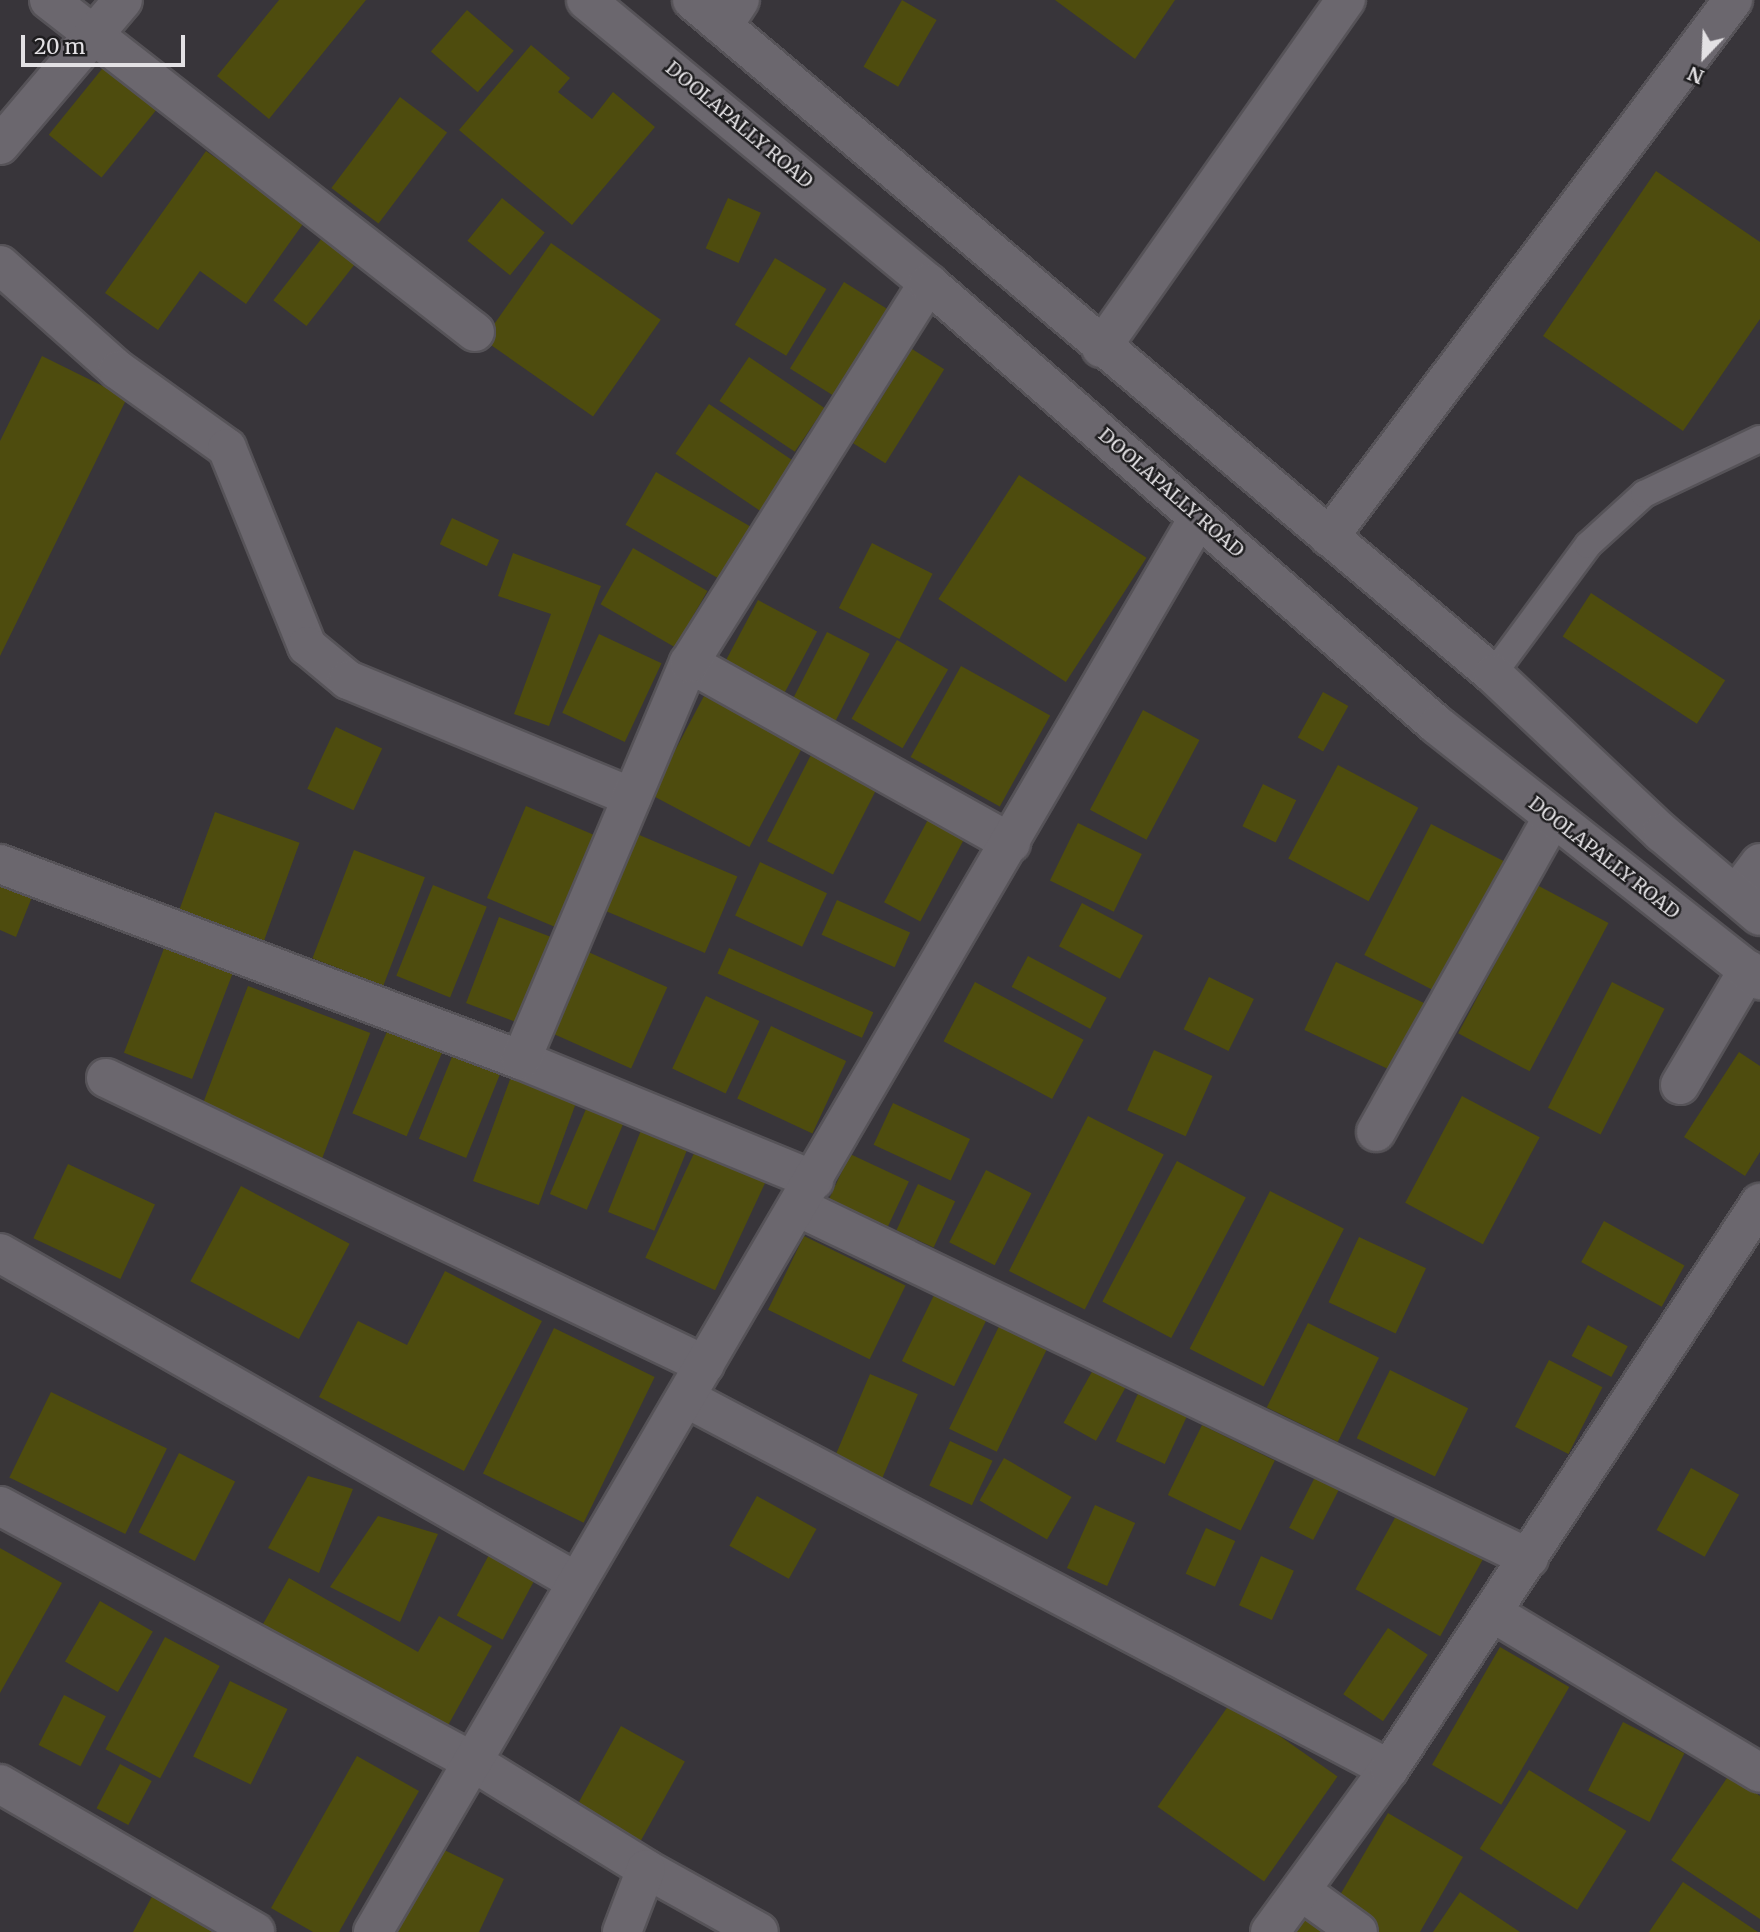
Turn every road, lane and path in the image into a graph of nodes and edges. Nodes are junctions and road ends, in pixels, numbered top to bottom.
1 (49, 0) edge
2 (123, 0) edge
3 (586, 0) edge
4 (692, 0) edge
5 (1346, 0) edge
6 (1733, 0) edge
7 (731, 13) edge
8 (94, 36) junction
9 (0, 145) edge
10 (0, 265) edge
11 (928, 283) junction
12 (475, 332) dead end
13 (1101, 348) junction
14 (1760, 439) edge
15 (1197, 520) junction
16 (1329, 537) junction
17 (689, 663) junction
18 (1493, 674) junction
19 (632, 796) junction
20 (1552, 818) junction
21 (1011, 843) junction
22 (1760, 863) edge
23 (0, 864) edge
24 (1748, 905) edge
25 (1754, 975) edge
26 (521, 1059) junction
27 (106, 1078) dead end
28 (1680, 1085) dead end
29 (1376, 1132) dead end
30 (806, 1193) junction
31 (1760, 1203) edge
32 (0, 1253) edge
33 (705, 1365) junction
34 (686, 1398) junction
35 (0, 1506) edge
36 (1530, 1558) junction
37 (577, 1583) junction
38 (1493, 1613) junction
39 (472, 1762) junction
40 (1389, 1769) junction
41 (1760, 1773) edge
42 (0, 1784) edge
43 (646, 1869) junction
44 (1300, 1891) junction
45 (256, 1932) edge
46 (373, 1932) edge
47 (622, 1932) edge
48 (759, 1932) edge
49 (1270, 1932) edge
50 (1358, 1932) edge

1 - 8 street
2 - 8 street
3 - 11 street, DOOLAPALLY ROAD
4 - 7 street
5 - 13 street
6 - 16 street
7 - 13 street
8 - 9 street
8 - 12 street
10 - 19 street
11 - 15 street, DOOLAPALLY ROAD
11 - 17 street
13 - 16 street
14 - 18 lane
15 - 20 street, DOOLAPALLY ROAD
15 - 21 street
16 - 18 street
17 - 19 street
17 - 21 street
18 - 24 street
19 - 26 street
20 - 25 street, DOOLAPALLY ROAD
20 - 29 street
21 - 30 street
22 - 24 street
23 - 26 street
25 - 28 street
26 - 30 street
27 - 33 street
30 - 33 street
30 - 36 street
31 - 36 street
32 - 37 street
33 - 34 street
34 - 37 street
34 - 40 street
35 - 39 street
36 - 38 street
37 - 39 street
38 - 40 street
38 - 41 street
39 - 43 street
39 - 46 street
40 - 44 street
42 - 45 street
43 - 47 street
43 - 48 street
44 - 49 street
44 - 50 street

